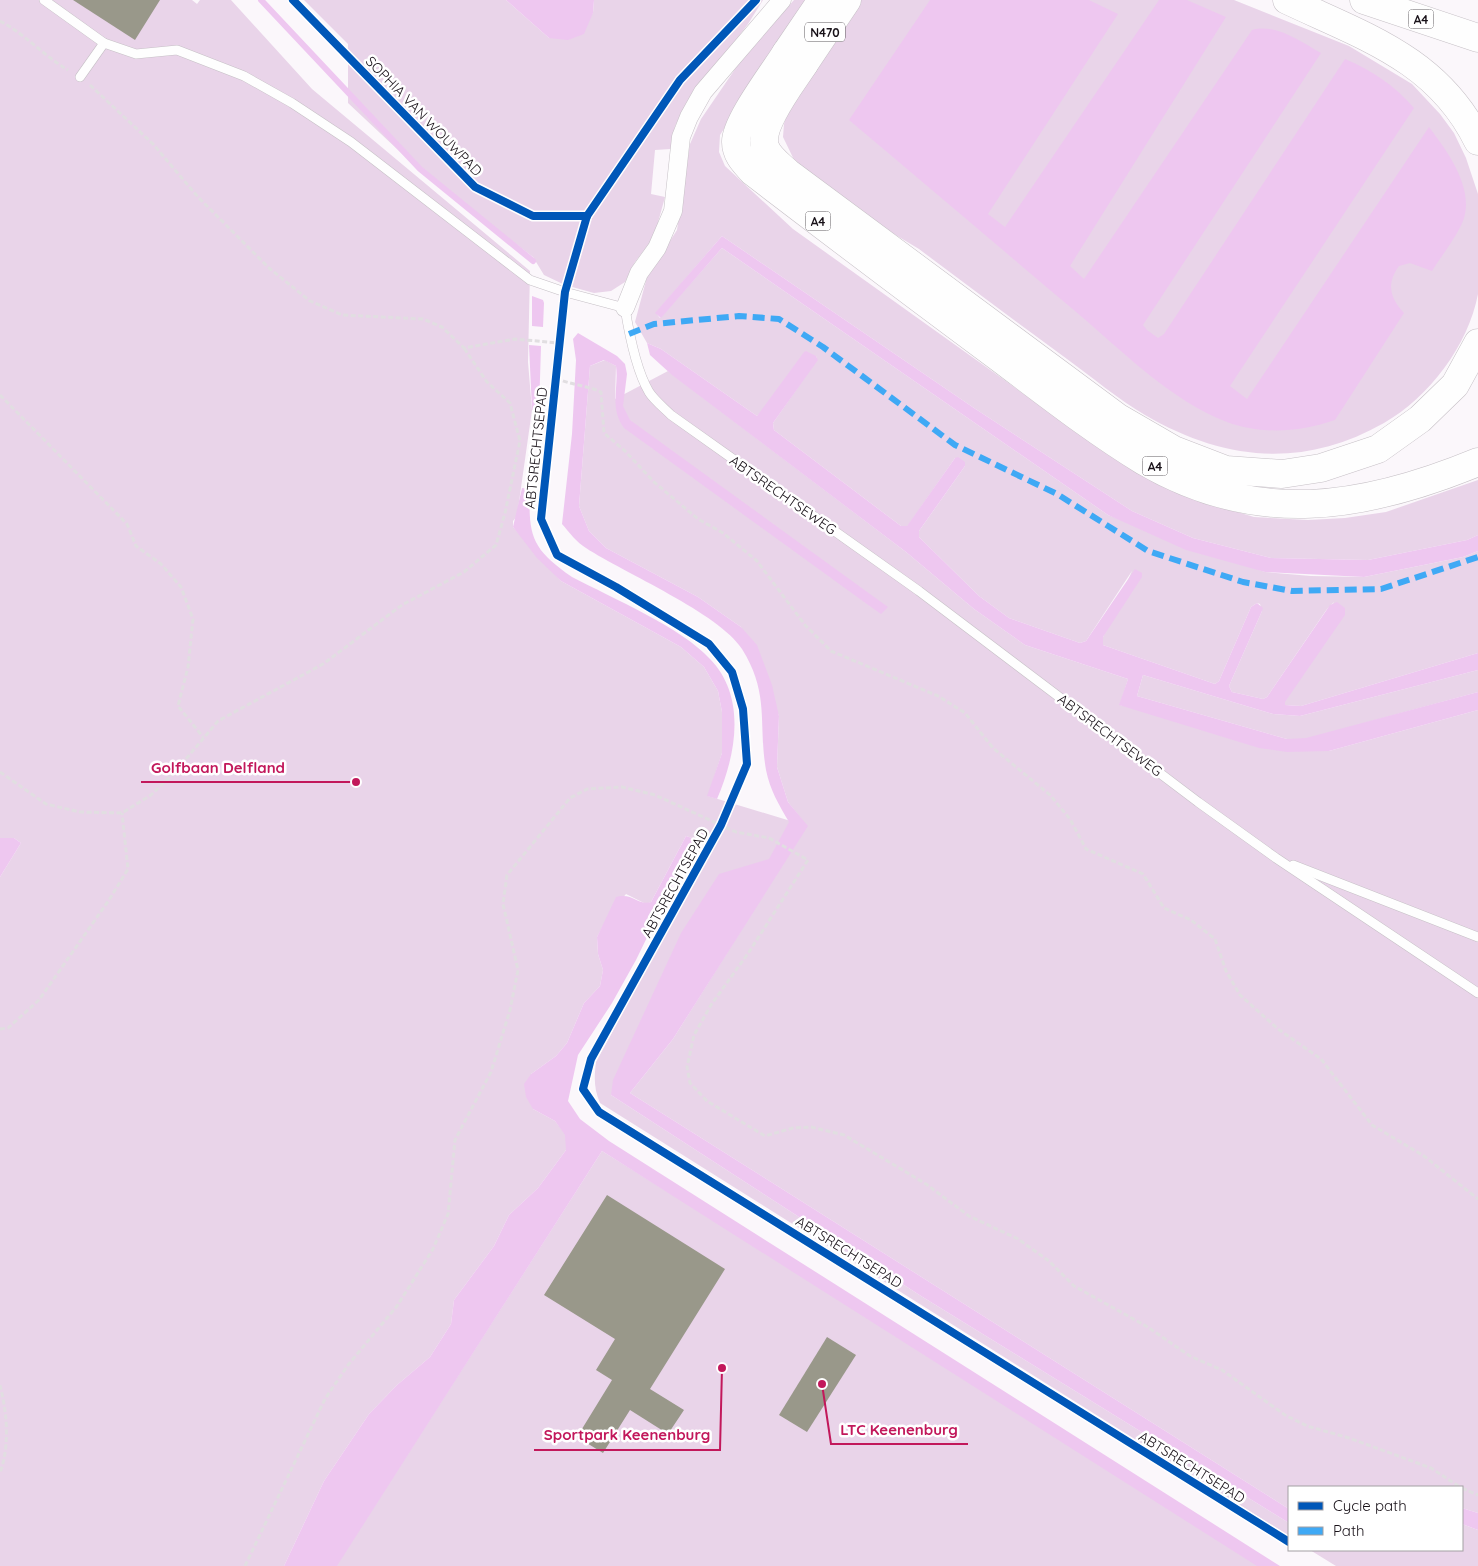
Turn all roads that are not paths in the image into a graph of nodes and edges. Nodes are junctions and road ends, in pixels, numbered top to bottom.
1 (44, 0) edge
2 (782, 0) edge
3 (822, 0) edge
4 (847, 0) edge
5 (1287, 0) edge
6 (1364, 0) edge
7 (1478, 38) edge
8 (104, 43) junction
9 (795, 59) junction
10 (80, 77) road end
11 (1478, 141) edge
12 (625, 308) junction
13 (1478, 343) edge
14 (1478, 462) edge
15 (1276, 858) junction
16 (1478, 937) edge
17 (1478, 993) edge

1 - 8 lane
2 - 12 street
3 - 9 main road, N470
4 - 9 main road, N470
5 - 11 main road
6 - 7 main road, A4
8 - 10 lane
8 - 12 lane
9 - 13 main road, A4
9 - 14 main road, A4
12 - 15 lane, ABTSRECHTSEWEG
15 - 16 lane, ABTSRECHTSEWEG
15 - 17 lane, ABTSRECHTSEWEG

